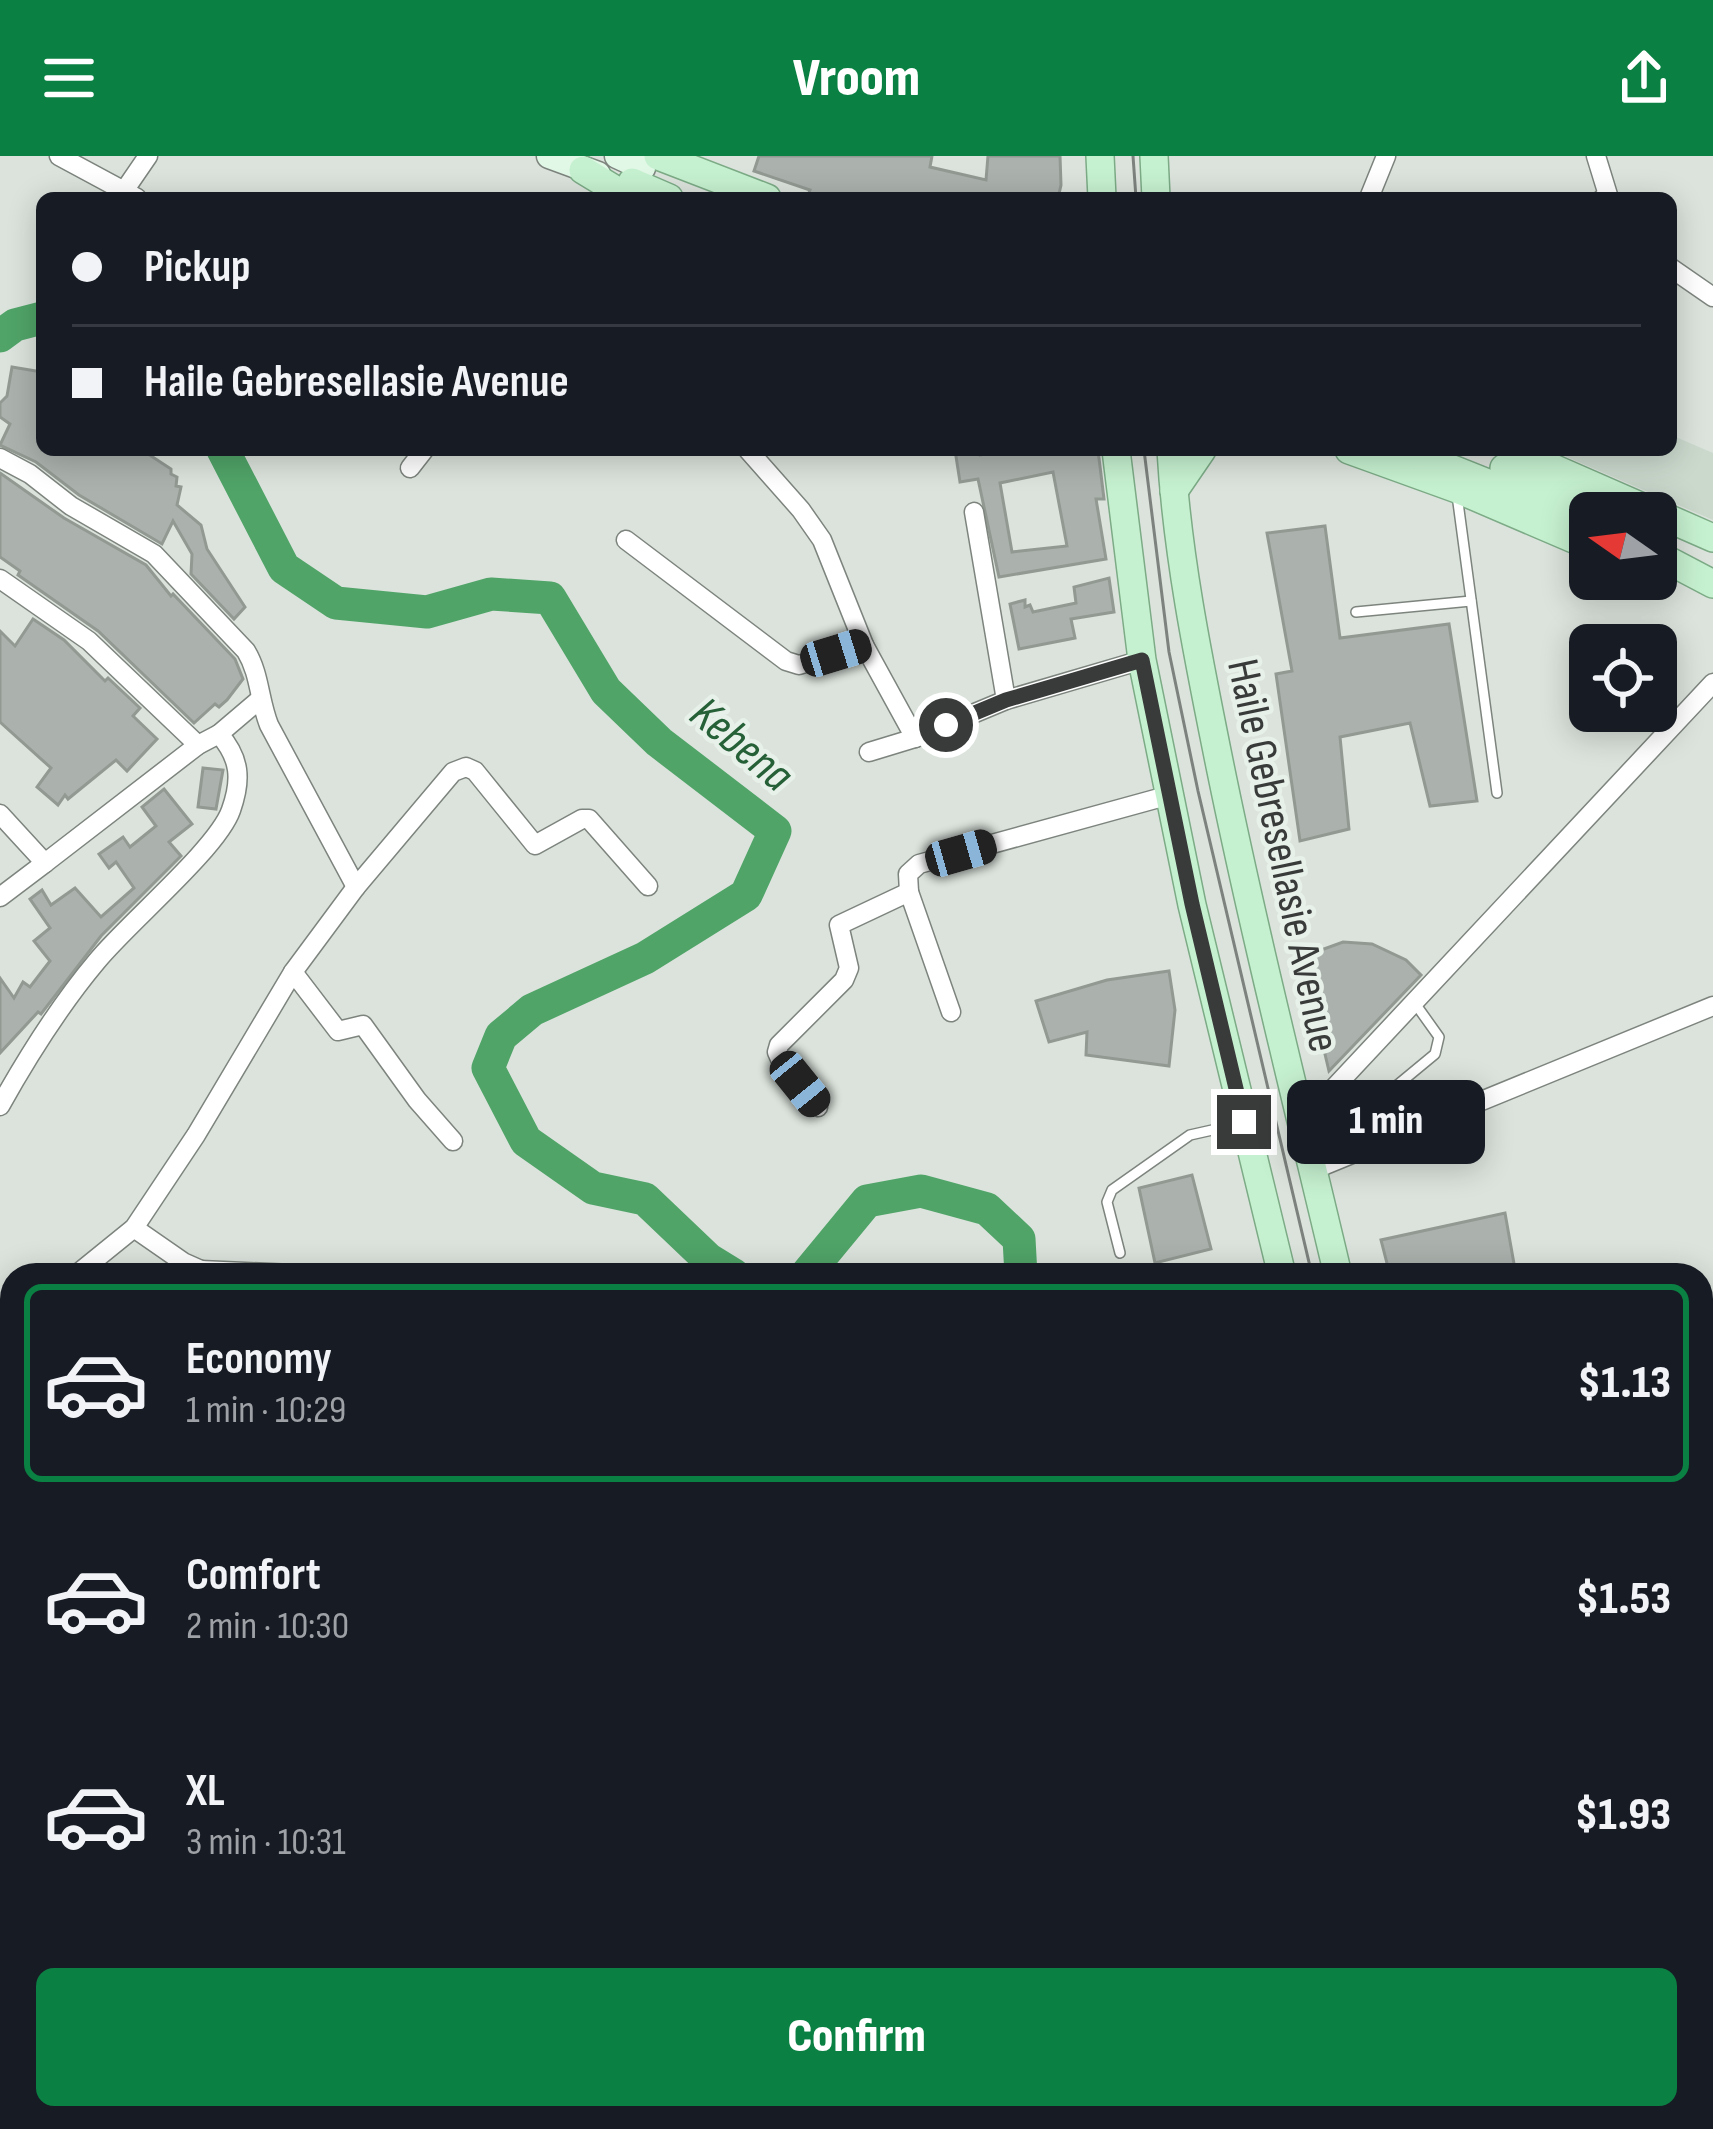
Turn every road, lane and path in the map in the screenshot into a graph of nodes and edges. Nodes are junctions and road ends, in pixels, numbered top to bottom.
1 (58, 156) edge
2 (148, 156) edge
3 (549, 156) edge
4 (1154, 156) edge
5 (1386, 156) edge
6 (1595, 156) edge
7 (699, 162) edge
8 (1101, 162) edge
9 (583, 170) joint
10 (636, 172) edge
11 (124, 192) edge
12 (131, 192) edge
13 (661, 192) edge
14 (698, 192) edge
15 (756, 192) edge
16 (1099, 192) edge
17 (1156, 192) edge
18 (1371, 192) edge
19 (1606, 192) edge
20 (1677, 272) edge
21 (1713, 297) edge
22 (419, 456) edge
23 (753, 456) edge
24 (1117, 456) edge
25 (1172, 456) edge
26 (1198, 456) edge
27 (1364, 456) edge
28 (1421, 456) edge
29 (1491, 456) edge
30 (0, 458) edge
31 (1551, 466) edge
32 (410, 467) dead end
33 (1457, 490) junction
34 (1174, 491) junction
35 (1585, 492) edge
36 (974, 512) dead end
37 (1569, 516) edge
38 (1569, 537) edge
39 (1713, 538) edge
40 (626, 540) dead end
41 (1677, 550) edge
42 (1677, 564) edge
43 (1677, 576) edge
44 (0, 579) edge
45 (1712, 580) edge
46 (1471, 601) junction
47 (1356, 612) dead end
48 (864, 645) junction
49 (1142, 660) junction
50 (1713, 683) edge
51 (260, 700) junction
52 (1006, 700) junction
53 (218, 734) junction
54 (915, 738) junction
55 (197, 745) junction
56 (869, 752) dead end
57 (1497, 794) dead end
58 (1170, 795) junction
59 (0, 814) edge
60 (45, 863) junction
61 (648, 886) dead end
62 (356, 887) junction
63 (909, 892) junction
64 (0, 897) edge
65 (293, 972) junction
66 (1414, 1002) junction
67 (1713, 1006) edge
68 (950, 1012) dead end
69 (1389, 1092) dead end
70 (0, 1106) edge
71 (818, 1107) dead end
72 (1244, 1122) junction
73 (1302, 1122) junction
74 (453, 1141) dead end
75 (1313, 1170) junction
76 (134, 1228) junction
77 (1120, 1253) dead end
78 (91, 1263) edge
79 (185, 1263) edge
80 (1279, 1263) edge
81 (1335, 1263) edge

1 - 11 street
2 - 12 street
3 - 9 main road
4 - 17 main road
5 - 18 street
6 - 19 street
7 - 10 main road
7 - 15 main road
8 - 16 main road
9 - 10 main road
10 - 13 main road
10 - 14 main road
20 - 21 street
22 - 32 street
23 - 48 street
24 - 49 main road
25 - 34 main road, Haile Gebresellasie Avenue
26 - 34 main road
27 - 33 main road
28 - 37 main road
29 - 31 main road
30 - 51 street
31 - 35 main road
31 - 39 main road
33 - 38 main road
33 - 46 lane
34 - 73 main road, Haile Gebresellasie Avenue
36 - 52 street
40 - 48 street
41 - 45 main road
42 - 45 main road
43 - 45 main road
44 - 55 street
46 - 47 lane
46 - 57 lane
48 - 54 street
49 - 52 street
49 - 58 main road
50 - 66 street
51 - 53 street
51 - 62 street
52 - 54 street
53 - 55 street
53 - 70 street
54 - 56 street
55 - 60 street
58 - 63 street
58 - 72 main road
59 - 60 street
60 - 64 street
61 - 62 street
62 - 65 street
63 - 68 street
63 - 71 street
65 - 74 street
65 - 76 street
66 - 69 lane
66 - 73 street
67 - 75 street
72 - 77 lane
72 - 80 main road
73 - 75 main road, Haile Gebresellasie Avenue
75 - 81 main road, Haile Gebresellasie Avenue
76 - 78 street
76 - 79 street

